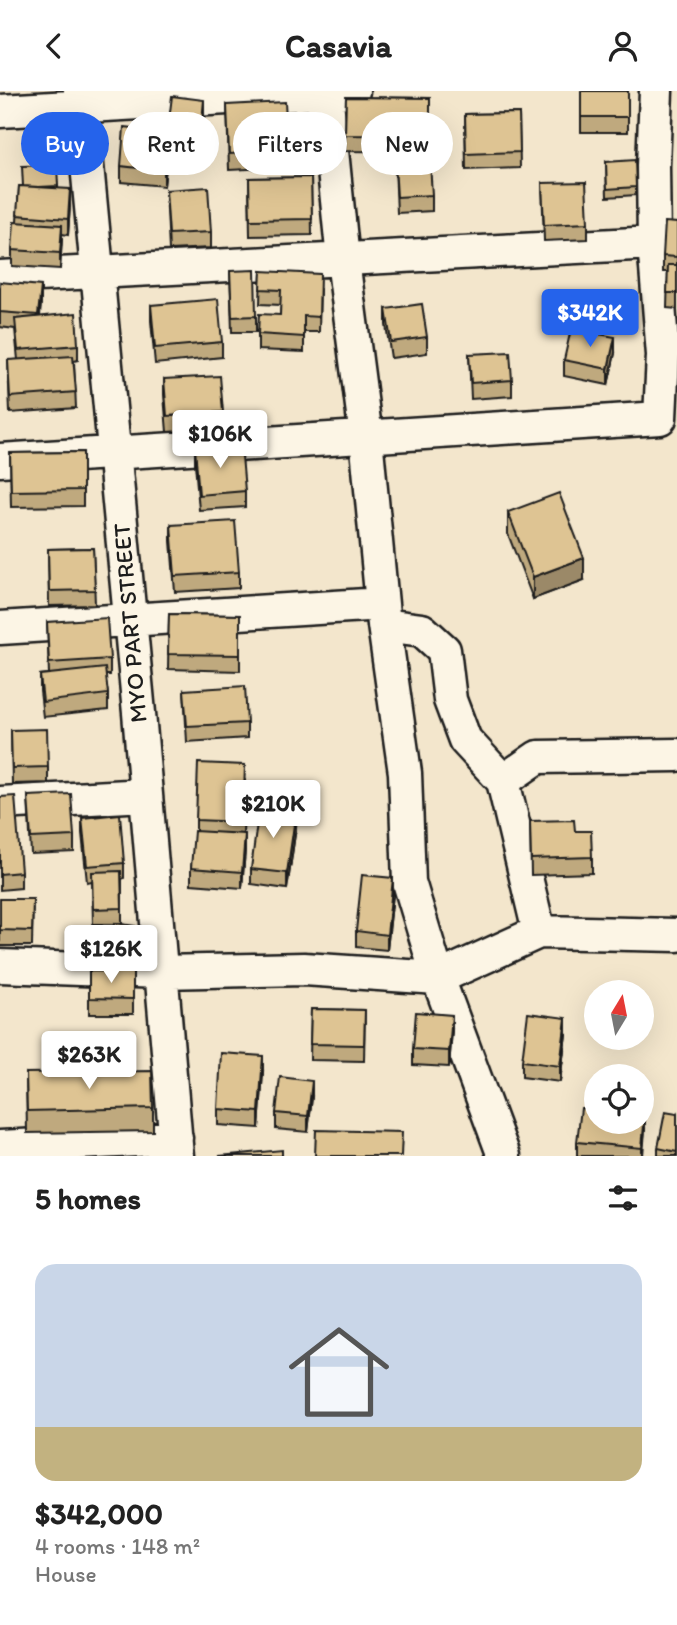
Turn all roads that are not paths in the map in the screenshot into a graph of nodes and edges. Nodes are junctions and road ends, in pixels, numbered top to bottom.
1 (335, 91) edge
2 (656, 91) edge
3 (80, 98) edge
4 (0, 111) edge
5 (654, 243) junction
6 (342, 260) junction
7 (97, 273) junction
8 (0, 277) edge
9 (366, 437) junction
10 (114, 453) junction
11 (0, 460) edge
12 (383, 615) junction
13 (130, 619) junction
14 (0, 628) edge
15 (677, 755) edge
16 (503, 781) junction
17 (146, 795) junction
18 (0, 803) edge
19 (539, 932) junction
20 (677, 935) edge
21 (0, 966) edge
22 (161, 972) junction
23 (438, 978) junction
24 (0, 1147) edge
25 (176, 1147) edge
26 (504, 1156) edge

1 - 3 street
1 - 6 street
2 - 5 street
3 - 4 street
3 - 7 street, MYO PART STREET
5 - 6 street
5 - 9 street
6 - 7 street
6 - 9 street
7 - 8 street
7 - 10 street, MYO PART STREET
9 - 10 street
9 - 12 street
10 - 11 street
10 - 13 street, MYO PART STREET
12 - 13 street
12 - 16 street
12 - 23 street
13 - 14 street
13 - 17 street, MYO PART STREET
15 - 16 street
16 - 19 street
17 - 18 street
17 - 22 street, MYO PART STREET
19 - 20 street
19 - 23 street
21 - 22 street
22 - 23 street
22 - 25 street, MYO PART STREET
23 - 26 street
24 - 25 street

